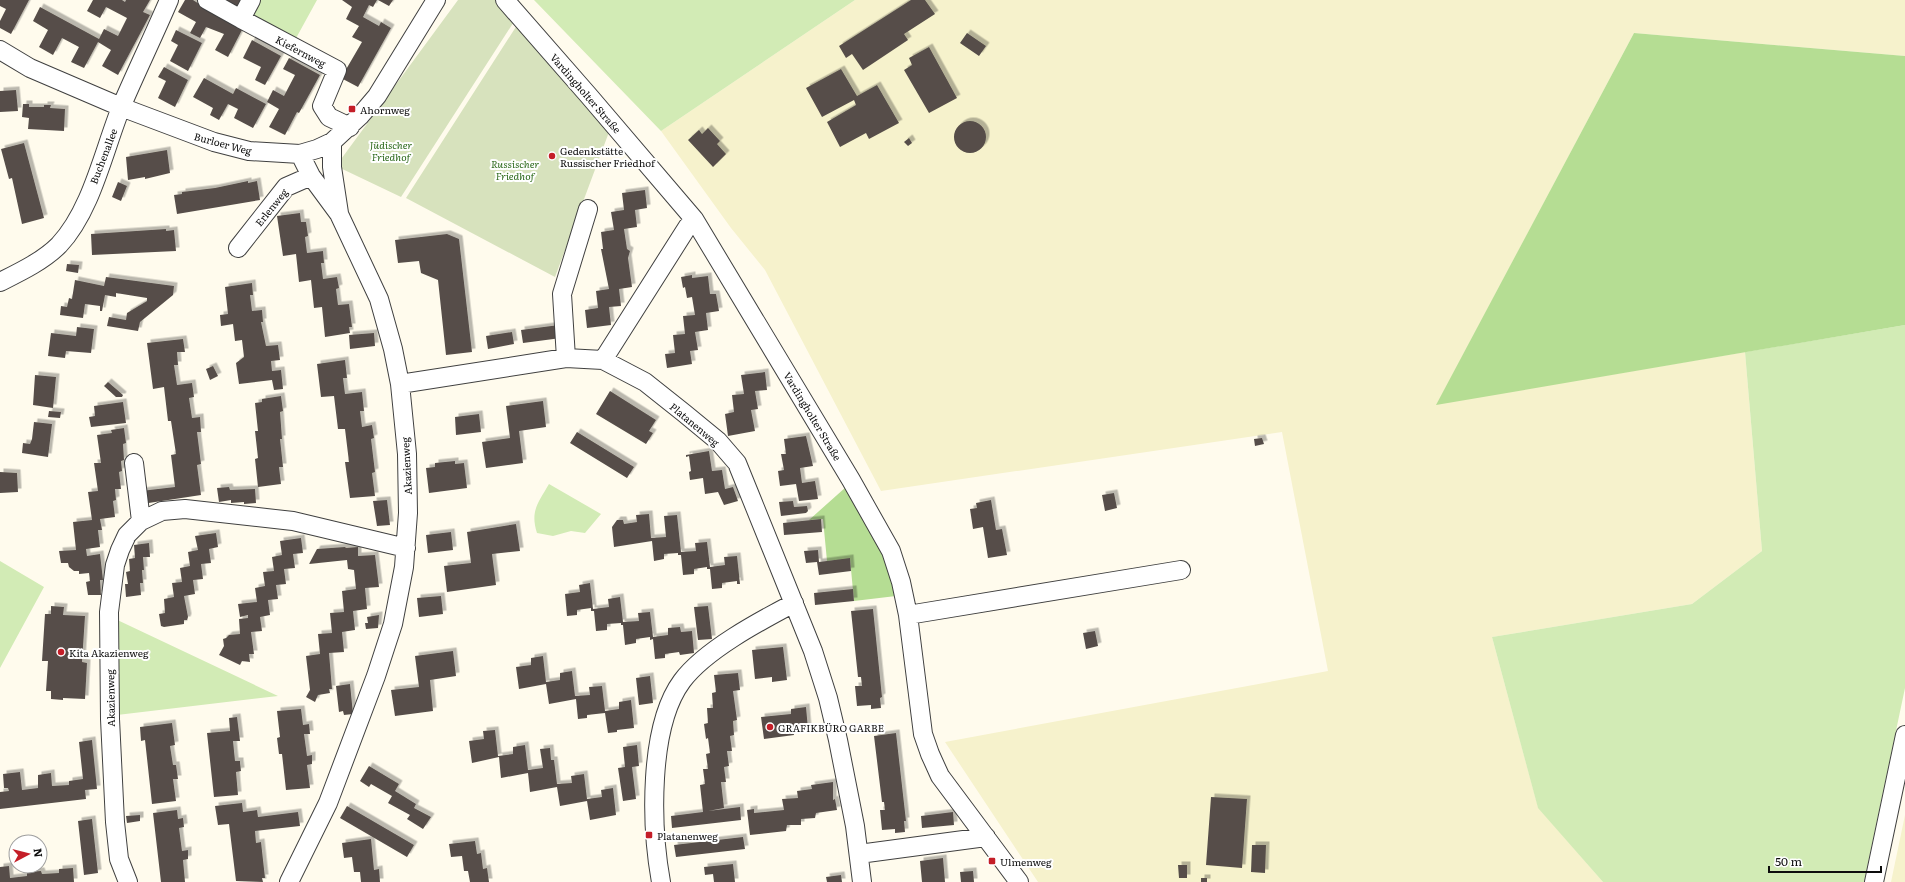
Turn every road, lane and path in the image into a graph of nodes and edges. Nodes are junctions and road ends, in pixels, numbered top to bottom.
1 (169, 0) edge
2 (207, 0) edge
3 (251, 0) edge
4 (436, 0) edge
5 (505, 0) edge
6 (241, 19) junction
7 (0, 50) edge
8 (121, 107) junction
9 (350, 126) junction
10 (332, 142) junction
11 (300, 154) junction
12 (311, 176) junction
13 (588, 209) dead end
14 (339, 214) junction
15 (688, 226) dead end
16 (238, 248) dead end
17 (0, 282) edge
18 (566, 358) junction
19 (603, 360) junction
20 (400, 384) junction
21 (134, 463) dead end
22 (141, 521) junction
23 (406, 548) junction
24 (1181, 570) dead end
25 (794, 603) junction
26 (908, 615) junction
27 (1905, 734) edge
28 (986, 837) junction
29 (859, 854) junction
30 (128, 882) edge
31 (289, 882) edge
32 (661, 882) edge
33 (862, 882) edge
34 (1020, 882) edge
35 (1874, 882) edge

1 - 8 street, Buchenallee
2 - 6 street, Kiefernweg
3 - 6 street
4 - 9 street, Burloer Weg
5 - 26 street, Vardingholter Straße
6 - 9 street, Kiefernweg
7 - 8 street, Burloer Weg
8 - 11 street, Burloer Weg
8 - 17 street, Buchenallee
9 - 10 street, Burloer Weg
10 - 11 street, Burloer Weg
10 - 14 street
11 - 12 street
12 - 14 street
12 - 16 street, Erlenweg
13 - 18 street
14 - 20 street
15 - 19 street
18 - 19 street, Platanenweg
18 - 20 street, Platanenweg
19 - 25 street, Platanenweg
20 - 23 street, Akazienweg
21 - 22 street
22 - 23 street, Akazienweg
22 - 30 street, Akazienweg
23 - 31 street, Akazienweg
24 - 26 street
25 - 29 street, Platanenweg
25 - 32 street
26 - 28 street, Vardingholter Straße
27 - 35 street
28 - 29 street
28 - 34 street, Vardingholter Straße
29 - 33 street, Platanenweg

